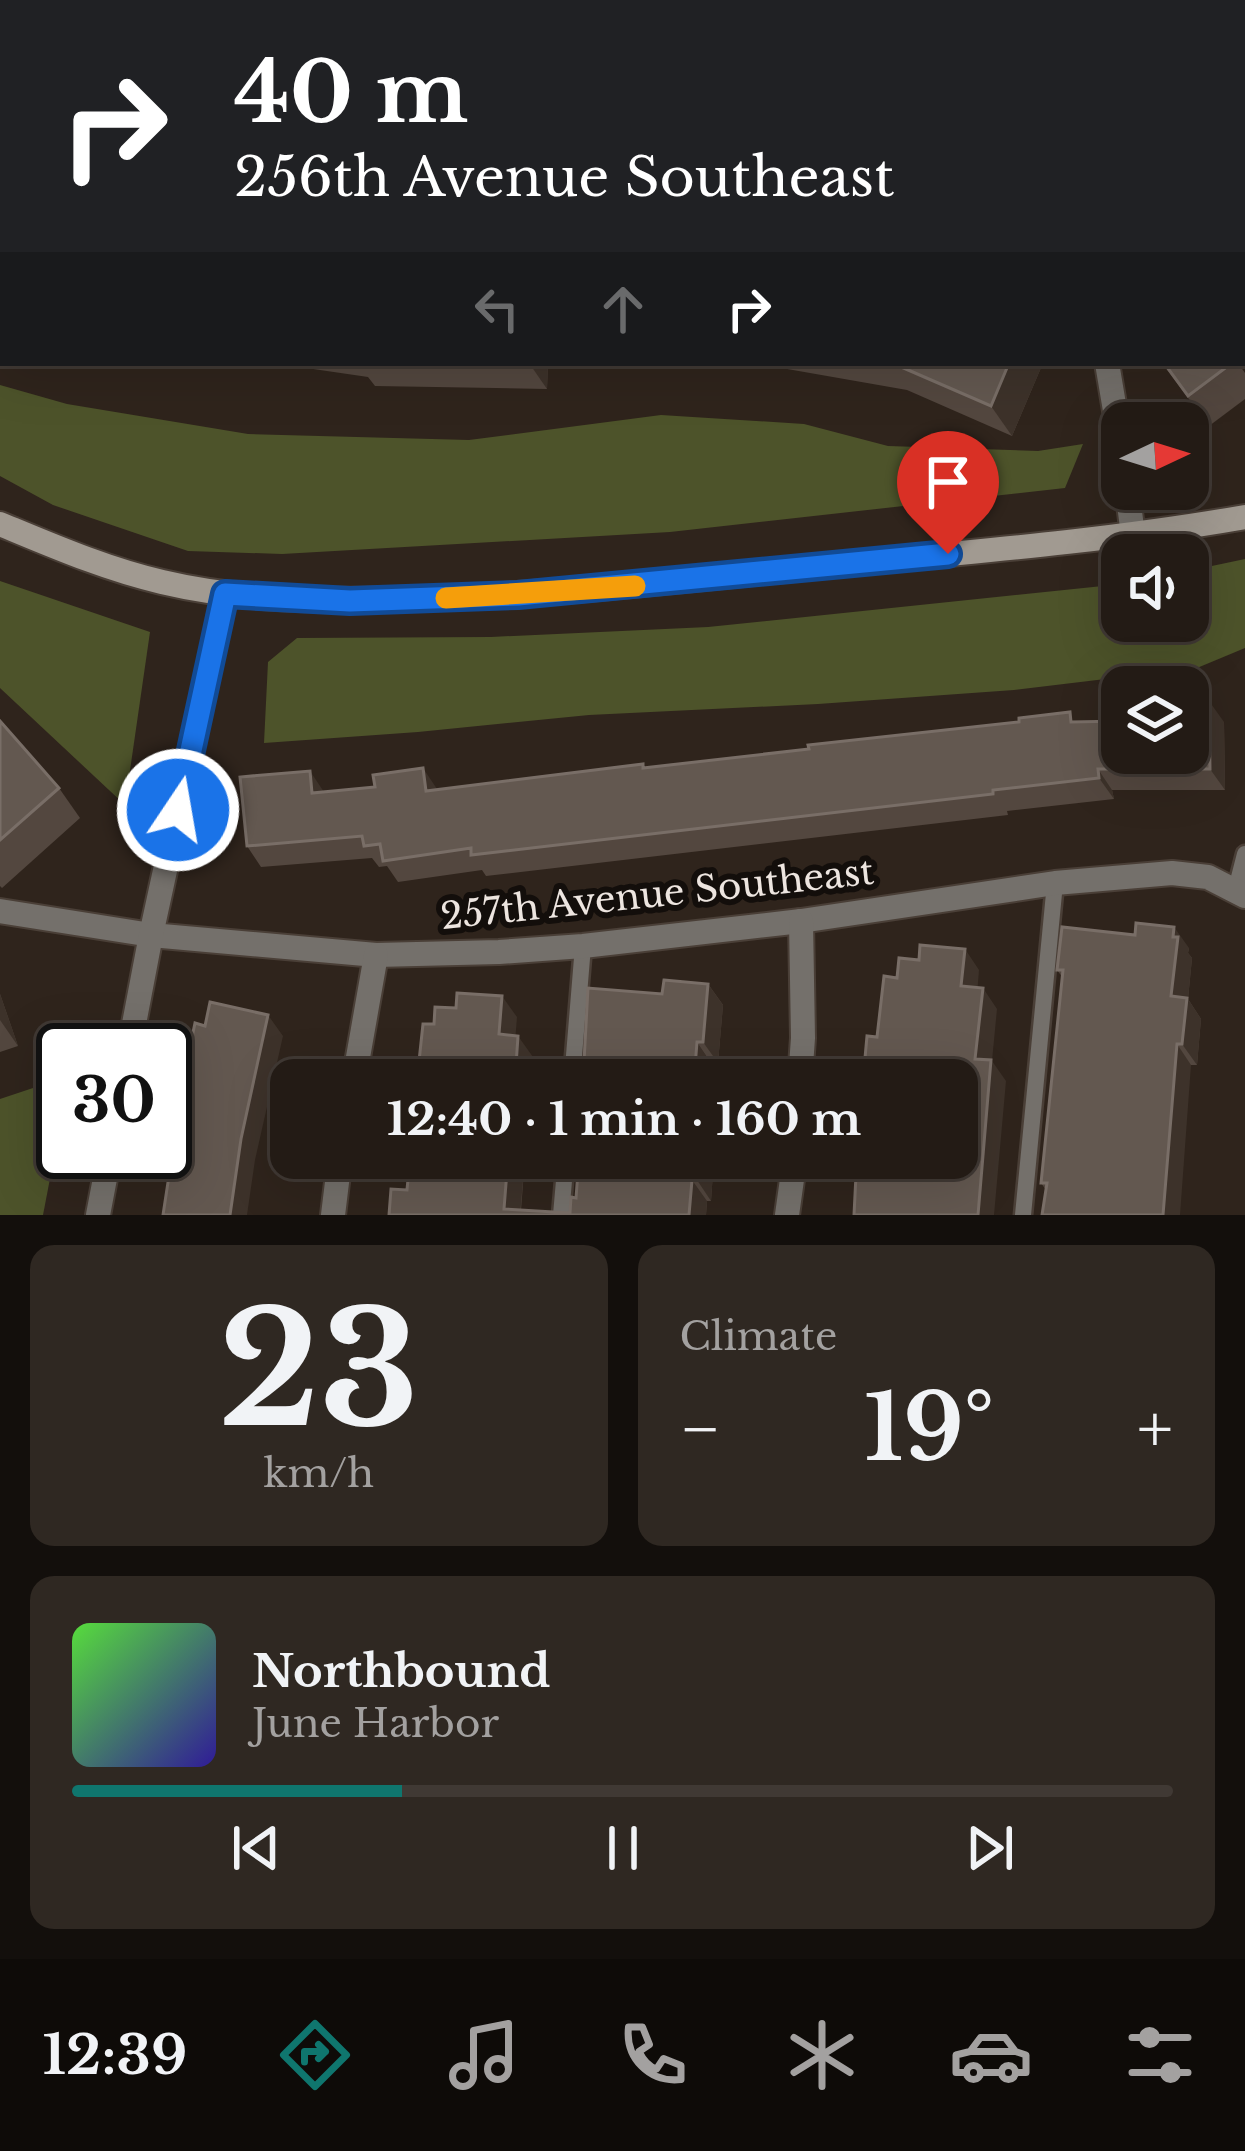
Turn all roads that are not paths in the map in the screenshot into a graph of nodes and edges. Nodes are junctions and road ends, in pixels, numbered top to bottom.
1 (1108, 366) edge
2 (1114, 402) edge
3 (1245, 517) edge
4 (0, 524) edge
5 (1139, 534) edge
6 (1101, 538) edge
7 (225, 594) junction
8 (1245, 854) edge
9 (1055, 883) junction
10 (1241, 892) edge
11 (0, 911) edge
12 (801, 921) junction
13 (151, 935) junction
14 (583, 946) junction
15 (376, 955) junction
16 (134, 1023) edge
17 (358, 1059) edge
18 (574, 1059) edge
19 (802, 1059) edge
20 (105, 1179) edge
21 (337, 1179) edge
22 (564, 1179) edge
23 (792, 1179) edge
24 (98, 1215) edge
25 (333, 1215) edge
26 (561, 1215) edge
27 (788, 1215) edge
28 (1023, 1215) edge

1 - 2 street
3 - 5 street
4 - 7 street
6 - 7 street
7 - 13 street
8 - 10 lane
9 - 10 street, 257th Avenue Southeast
9 - 12 street, 257th Avenue Southeast
9 - 28 lane
11 - 13 street, 257th Avenue Southeast
12 - 14 street, 257th Avenue Southeast
12 - 19 street
13 - 15 street, 257th Avenue Southeast
13 - 16 street
14 - 15 street, 257th Avenue Southeast
14 - 18 lane
15 - 17 street
20 - 24 street
21 - 25 street
22 - 26 lane
23 - 27 street

